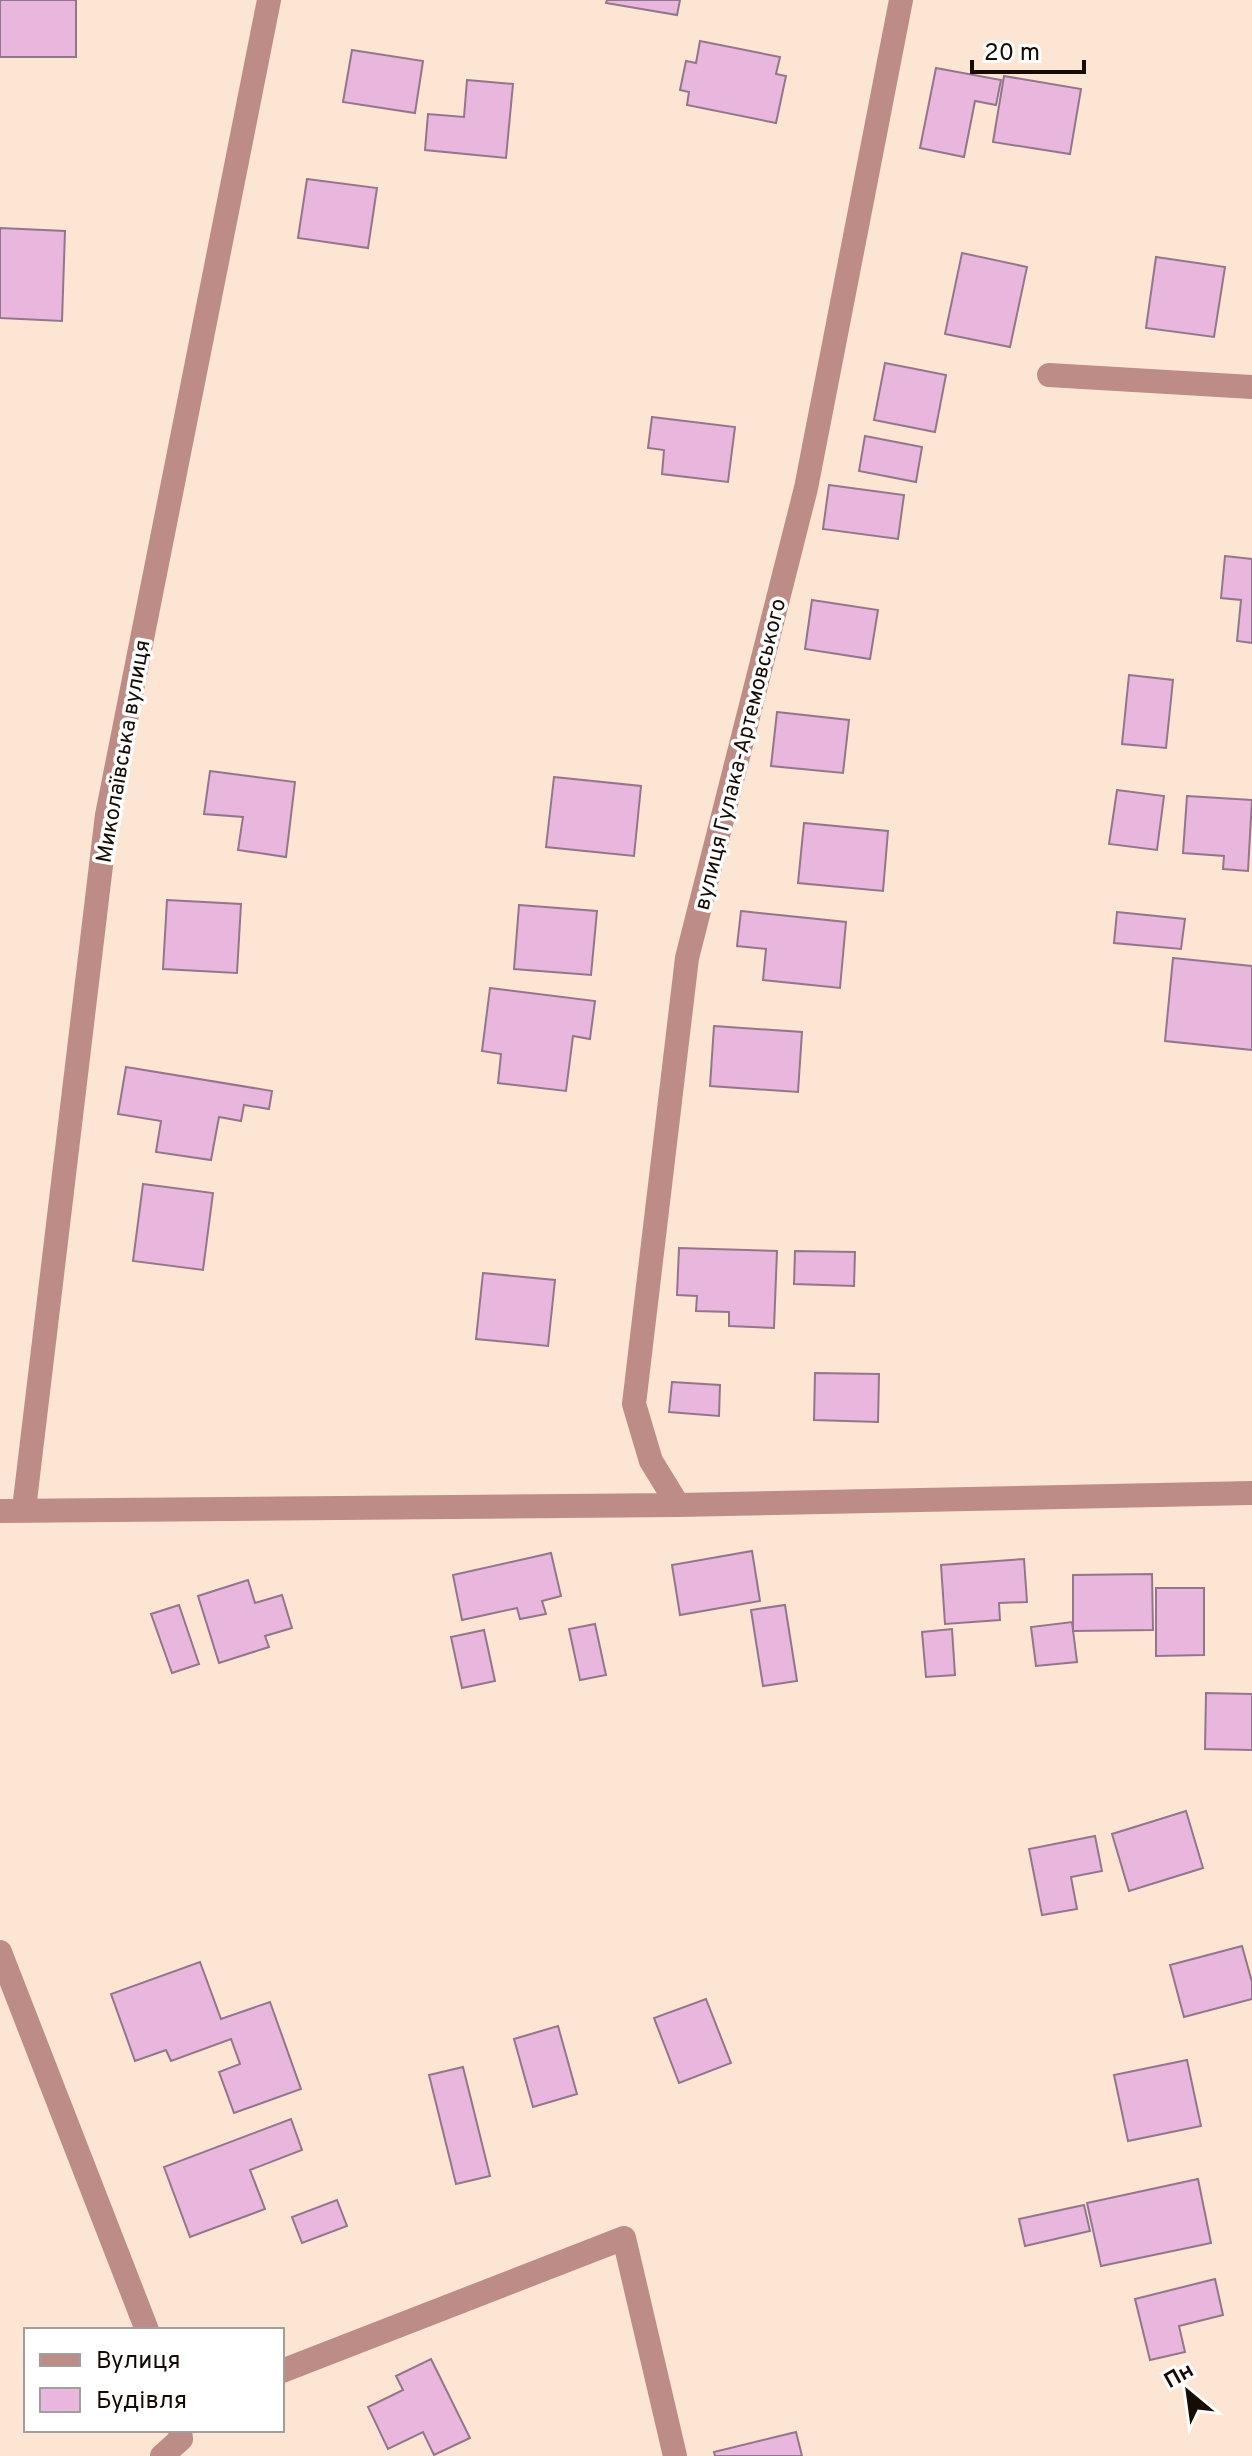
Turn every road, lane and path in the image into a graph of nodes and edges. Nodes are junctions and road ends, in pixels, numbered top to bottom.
1 (269, 0) edge
2 (901, 0) edge
3 (1049, 375) dead end
4 (1252, 387) edge
5 (1252, 1493) edge
6 (678, 1505) junction
7 (12, 1510) edge
8 (0, 1952) edge
9 (146, 2328) edge
10 (284, 2370) edge
11 (180, 2432) edge
12 (162, 2456) edge
13 (675, 2456) edge

1 - 7 street, Миколаївська вулиця
2 - 6 street, вулиця Гулака-Артемовського
3 - 4 street
5 - 6 street
6 - 7 street
8 - 9 street
10 - 13 street
11 - 12 street

